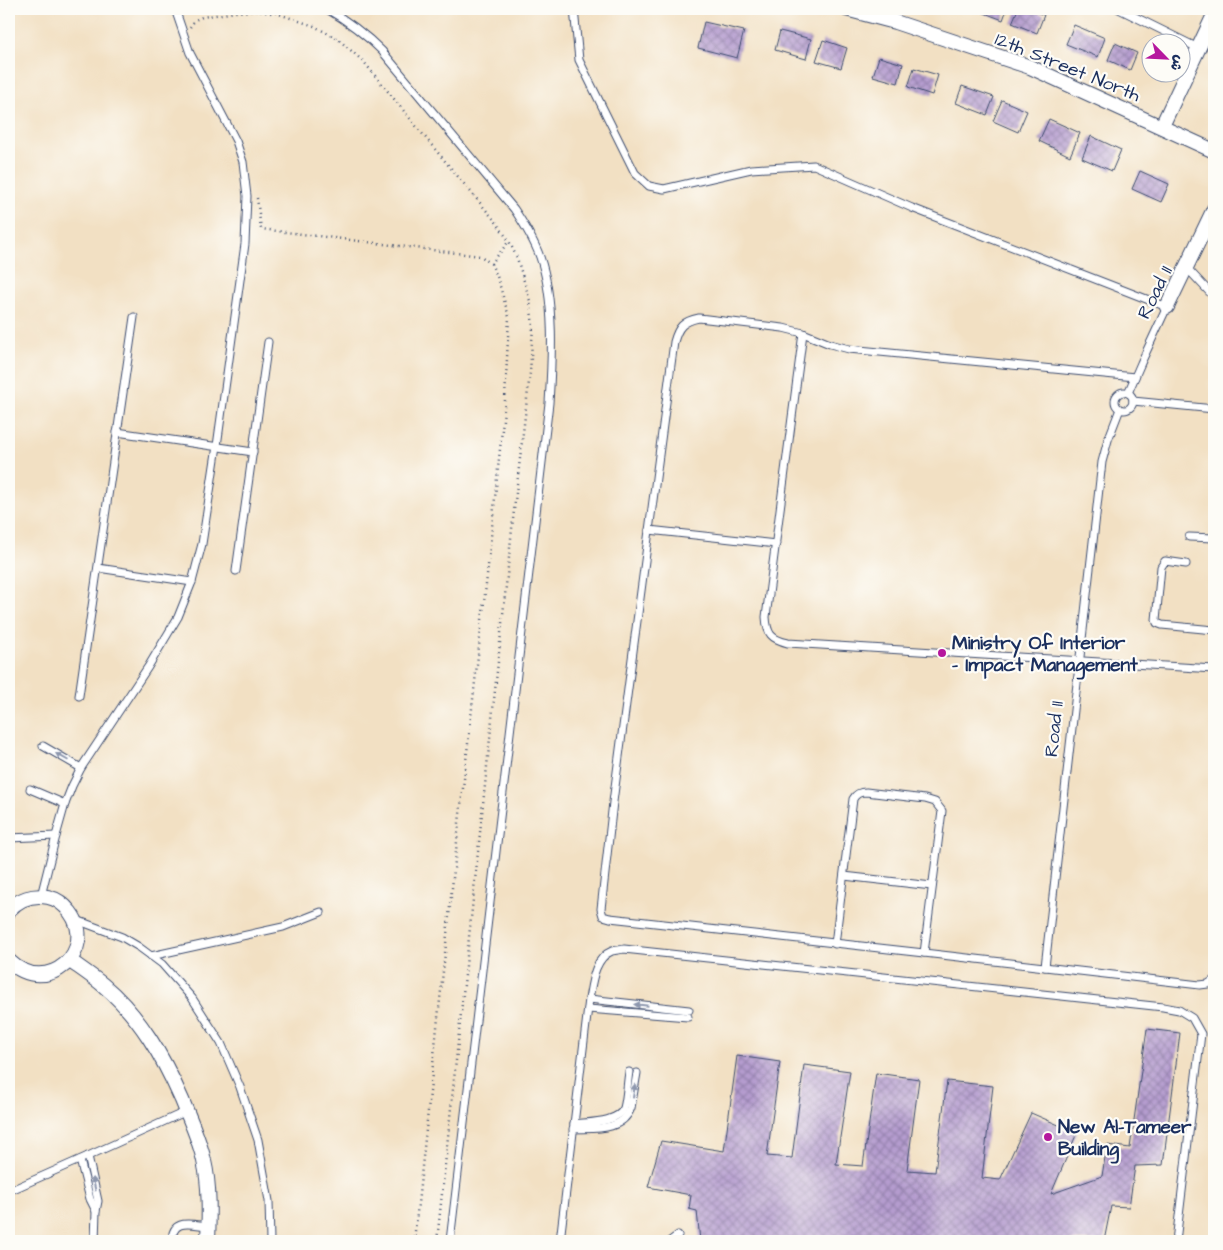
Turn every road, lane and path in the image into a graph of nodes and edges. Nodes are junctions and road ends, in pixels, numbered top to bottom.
1 (175, 9) edge
2 (327, 9) edge
3 (574, 9) edge
4 (846, 9) edge
5 (1119, 9) edge
6 (1214, 15) edge
7 (191, 32) dead end
8 (1198, 48) junction
9 (1162, 126) junction
10 (1214, 151) edge
11 (257, 191) dead end
12 (1214, 209) edge
13 (509, 241) junction
14 (491, 264) junction
15 (1186, 267) junction
16 (1214, 297) edge
17 (1167, 308) junction
18 (134, 317) dead end
19 (803, 333) junction
20 (268, 342) dead end
21 (1135, 377) junction
22 (1128, 392) junction
23 (1133, 401) junction
24 (1120, 409) junction
25 (1214, 409) edge
26 (117, 432) junction
27 (217, 446) junction
28 (253, 452) junction
29 (649, 530) junction
30 (1189, 537) dead end
31 (1214, 538) edge
32 (776, 544) junction
33 (1186, 564) dead end
34 (98, 568) junction
35 (236, 571) dead end
36 (192, 582) junction
37 (1214, 630) edge
38 (1079, 660) junction
39 (1214, 669) edge
40 (79, 696) dead end
41 (43, 746) dead end
42 (81, 768) junction
43 (30, 789) dead end
44 (65, 804) junction
45 (56, 836) junction
46 (9, 838) edge
47 (844, 876) junction
48 (932, 886) junction
49 (41, 896) junction
50 (9, 910) edge
51 (321, 912) dead end
52 (74, 919) junction
53 (835, 944) junction
54 (924, 953) junction
55 (151, 956) junction
56 (69, 960) junction
57 (9, 961) edge
58 (1046, 967) junction
59 (1214, 980) edge
60 (589, 999) junction
61 (588, 1009) junction
62 (633, 1073) dead end
63 (187, 1111) junction
64 (573, 1126) junction
65 (88, 1156) junction
66 (80, 1160) junction
67 (9, 1190) edge
68 (96, 1211) junction
69 (209, 1226) junction
70 (678, 1235) dead end
71 (1177, 1238) edge
72 (95, 1241) edge
73 (172, 1241) edge
74 (208, 1241) edge
75 (270, 1241) edge
76 (414, 1241) edge
77 (437, 1241) edge
78 (450, 1241) edge
79 (560, 1241) edge
80 (670, 1241) edge
81 (1170, 1241) edge

1 - 27 lane
2 - 78 lane
3 - 17 lane
4 - 9 street, 12th Street North
5 - 8 lane
6 - 8 street
7 - 13 path
8 - 9 street
9 - 10 street, 12th Street North
11 - 14 path
12 - 15 street, Road 11
13 - 14 path
13 - 77 path
14 - 76 path
15 - 16 lane
15 - 17 street, Road 11
17 - 21 lane, Road 11
18 - 26 lane
19 - 21 lane
19 - 29 lane
19 - 32 lane
20 - 28 lane
21 - 22 lane, Road 11
22 - 23 lane
22 - 24 lane
23 - 24 lane
23 - 25 lane
24 - 38 lane, Road 11
26 - 27 lane
26 - 34 lane
27 - 28 lane
27 - 36 lane
28 - 35 lane
29 - 32 lane
29 - 53 lane
30 - 31 lane
32 - 38 lane
33 - 37 lane
34 - 36 lane
34 - 40 lane
36 - 42 lane
38 - 39 lane
38 - 58 lane, Road 11
42 -> 41 lane
42 - 44 lane
43 - 44 lane
44 - 45 lane
45 - 46 lane
45 - 49 lane
47 - 48 lane
47 - 48 lane
47 - 53 lane
48 - 54 lane
49 - 50 street
49 - 52 street
51 - 55 lane
52 - 55 lane
52 - 56 street
53 - 54 lane
54 - 58 lane
55 - 75 lane
56 - 57 street
56 - 63 street
58 - 59 lane
60 - 61 lane
61 -> 60 lane
60 - 71 lane
61 - 64 lane
62 - 64 lane
63 - 65 lane
63 - 69 street
64 - 79 lane
65 - 66 lane
68 -> 65 lane
66 - 67 lane
66 - 68 lane
68 - 72 lane
69 - 73 lane
69 - 74 street
70 - 80 lane
71 - 81 lane

